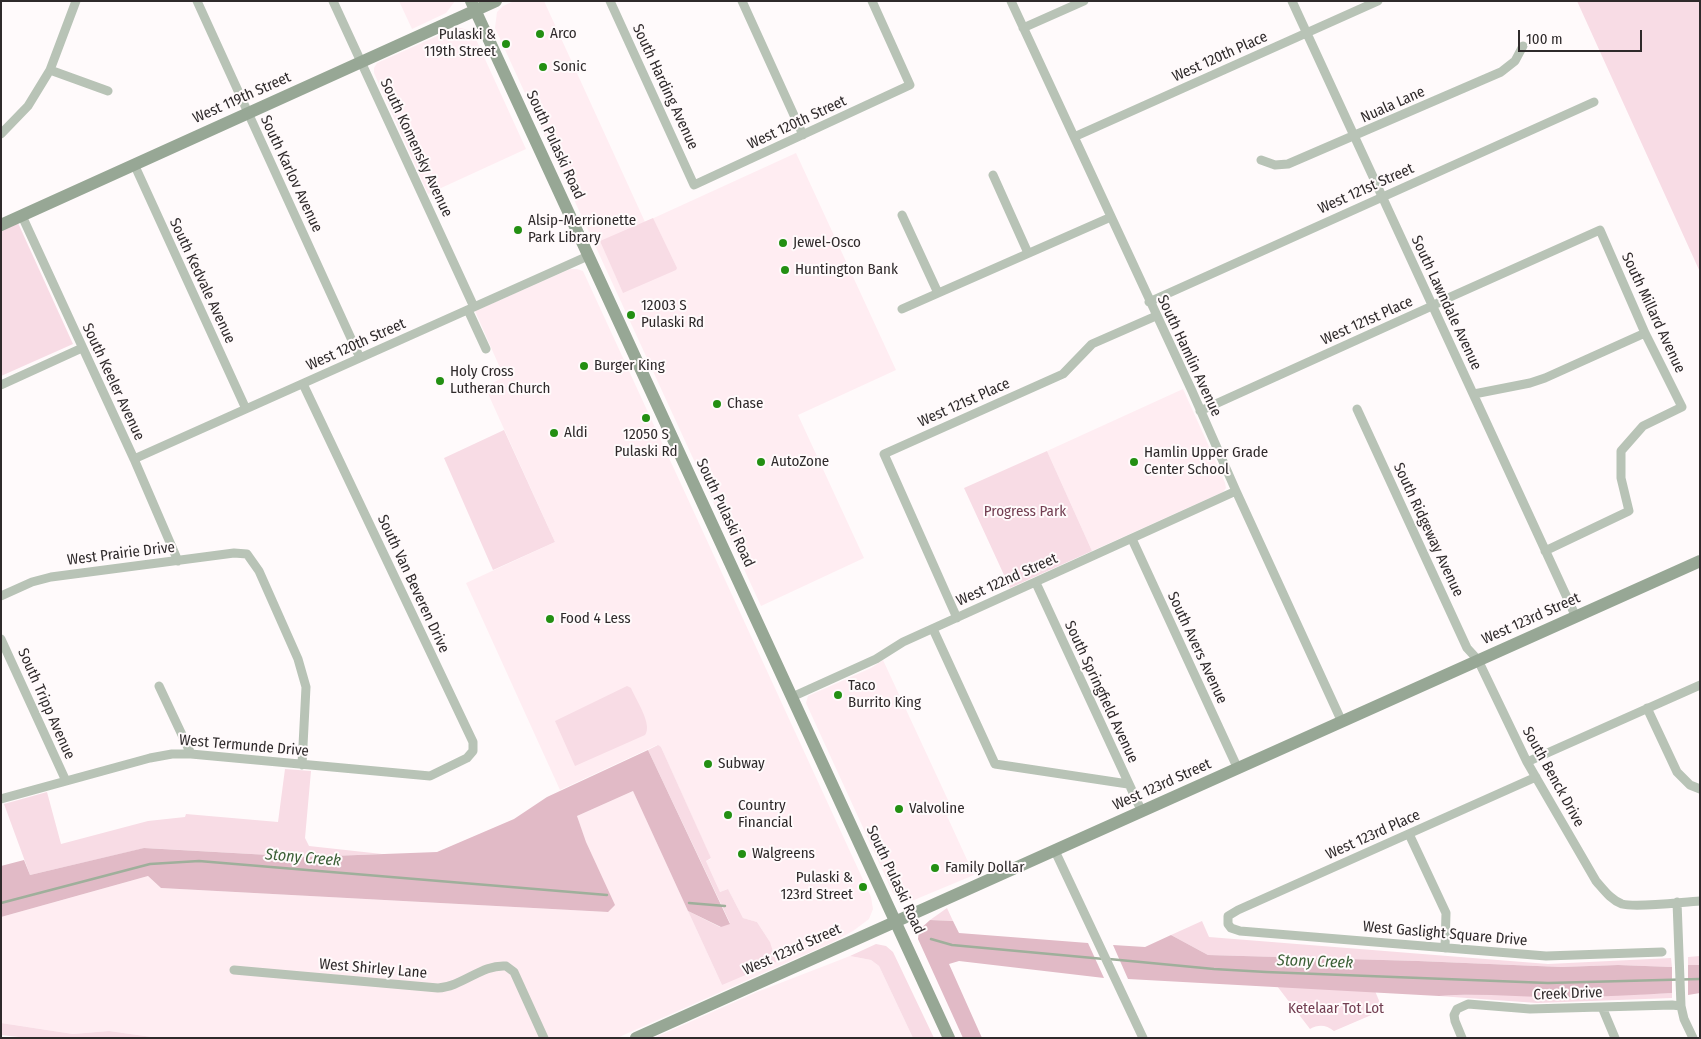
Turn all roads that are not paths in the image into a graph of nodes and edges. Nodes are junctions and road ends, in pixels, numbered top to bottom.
1 (197, 1) edge
2 (333, 1) edge
3 (496, 1) edge
4 (610, 1) edge
5 (742, 1) edge
6 (872, 1) edge
7 (1011, 1) edge
8 (1084, 1) edge
9 (1292, 1) edge
10 (1378, 1) edge
11 (71, 3) edge
12 (473, 6) edge
13 (1023, 28) junction
14 (1306, 34) junction
15 (1523, 46) dead end
16 (362, 63) junction
17 (50, 70) junction
18 (108, 92) dead end
19 (1594, 102) dead end
20 (248, 113) junction
21 (1, 133) edge
22 (803, 135) junction
23 (1074, 137) junction
24 (1355, 137) junction
25 (1261, 160) dead end
26 (134, 164) junction
27 (993, 175) dead end
28 (694, 185) joint
29 (1382, 197) junction
30 (902, 215) dead end
31 (22, 216) junction
32 (1111, 217) junction
33 (1, 225) edge
34 (1600, 230) joint
35 (1028, 252) junction
36 (588, 256) junction
37 (938, 292) junction
38 (1149, 302) junction
39 (1432, 306) junction
40 (471, 308) junction
41 (902, 309) dead end
42 (1156, 316) junction
43 (1645, 333) junction
44 (82, 348) junction
45 (486, 349) dead end
46 (360, 358) junction
47 (1, 384) edge
48 (303, 384) junction
49 (1474, 394) junction
50 (246, 409) junction
51 (1357, 409) dead end
52 (1200, 411) junction
53 (134, 459) junction
54 (1236, 491) junction
55 (1132, 539) junction
56 (1545, 552) junction
57 (178, 561) junction
58 (1700, 561) edge
59 (1036, 583) junction
60 (1, 596) edge
61 (1576, 617) junction
62 (957, 618) junction
63 (933, 629) junction
64 (1, 639) edge
65 (1478, 660) junction
66 (1700, 685) edge
67 (159, 686) dead end
68 (792, 697) junction
69 (1647, 708) junction
70 (1342, 722) junction
71 (191, 754) junction
72 (1527, 762) junction
73 (302, 765) junction
74 (1238, 769) junction
75 (430, 776) joint
76 (1536, 777) junction
77 (66, 781) junction
78 (1128, 784) junction
79 (1700, 789) edge
80 (1, 799) edge
81 (1142, 812) junction
82 (1409, 834) junction
83 (1055, 851) junction
84 (1700, 901) edge
85 (1677, 902) junction
86 (896, 922) junction
87 (1228, 924) joint
88 (1445, 948) junction
89 (1662, 952) dead end
90 (234, 970) dead end
91 (1681, 1006) junction
92 (1602, 1007) junction
93 (544, 1038) edge
94 (636, 1038) edge
95 (949, 1038) edge
96 (1143, 1038) edge
97 (1462, 1038) edge
98 (1615, 1038) edge
99 (1693, 1038) edge

1 - 20 street, South Karlov Avenue
2 - 16 street, South Komensky Avenue
3 - 12 street, West 119th Street
4 - 28 street, South Harding Avenue
5 - 22 street
6 - 22 street, West 120th Street
7 - 13 street, South Hamlin Avenue
8 - 13 street
9 - 14 street, South Lawndale Avenue
10 - 14 street, West 120th Place
11 - 17 street
12 - 16 street, West 119th Street
12 - 36 street, South Pulaski Road
13 - 23 street, South Hamlin Avenue
14 - 23 street, West 120th Place
14 - 24 street, South Lawndale Avenue
15 - 24 street, Nuala Lane
16 - 20 street, West 119th Street
16 - 40 street, South Komensky Avenue
17 - 18 street
17 - 21 street
19 - 29 street, West 121st Street
20 - 26 street, West 119th Street
20 - 46 street, South Karlov Avenue
22 - 28 street, West 120th Street
23 - 32 street, South Hamlin Avenue
24 - 25 street, Nuala Lane
24 - 29 street, South Lawndale Avenue
26 - 31 street, West 119th Street
26 - 50 street, South Kedvale Avenue
27 - 35 street
29 - 38 street, West 121st Street
29 - 39 street, South Lawndale Avenue
30 - 37 street
31 - 33 street, West 119th Street
31 - 44 street, South Keeler Avenue
32 - 35 street
32 - 38 street, South Hamlin Avenue
34 - 39 street, West 121st Place
34 - 43 street, South Millard Avenue
35 - 37 street
36 - 40 street, West 120th Street
36 - 68 street, South Pulaski Road
37 - 41 street
38 - 42 street, South Hamlin Avenue
39 - 49 street, South Lawndale Avenue
39 - 52 street, West 121st Place
40 - 45 street, South Komensky Avenue
40 - 46 street, West 120th Street
42 - 52 street, South Hamlin Avenue
42 - 62 street, West 121st Place
43 - 49 street
43 - 56 street, South Millard Avenue
44 - 47 street
44 - 53 street, South Keeler Avenue
46 - 48 street, West 120th Street
48 - 50 street, West 120th Street
48 - 75 street, South Van Beveren Drive
49 - 56 street, South Lawndale Avenue
50 - 53 street, West 120th Street
51 - 65 street, South Ridgeway Avenue
52 - 54 street, South Hamlin Avenue
53 - 57 street, South Keeler Avenue
54 - 55 street, West 122nd Street
54 - 70 street, South Hamlin Avenue
55 - 59 street, West 122nd Street
55 - 74 street, South Avers Avenue
56 - 61 street, South Lawndale Avenue
57 - 60 street, West Prairie Drive
57 - 73 street, West Prairie Drive
58 - 61 street, West 123rd Street
59 - 62 street, West 122nd Street
59 - 78 street, South Springfield Avenue
61 - 65 street, West 123rd Street
62 - 63 street, West 122nd Street
63 - 68 street, West 122nd Street
63 - 78 street
64 - 77 street, South Tripp Avenue
65 - 70 street, West 123rd Street
65 - 72 street, South Benck Drive
66 - 69 street
67 - 71 street
68 - 86 street, South Pulaski Road
69 - 72 street
69 - 79 street
70 - 74 street, West 123rd Street
71 - 73 street, West Termunde Drive
71 - 77 street, West Termunde Drive
72 - 76 street, South Benck Drive
73 - 75 street, West Termunde Drive
74 - 81 street, West 123rd Street
76 - 82 street, West 123rd Place
76 - 85 street, South Benck Drive
77 - 80 street, West Termunde Drive
78 - 81 street, South Springfield Avenue
81 - 83 street, West 123rd Street
82 - 87 street, West 123rd Place
82 - 88 street
83 - 86 street, West 123rd Street
83 - 96 street
84 - 85 street
85 - 91 street
86 - 94 street, West 123rd Street
86 - 95 street, South Pulaski Road
87 - 88 street, West Gaslight Square Drive
88 - 89 street, West Gaslight Square Drive
90 - 93 street, West Shirley Lane
91 - 92 street, Creek Drive
91 - 99 street
92 - 97 street, Creek Drive
92 - 98 street

